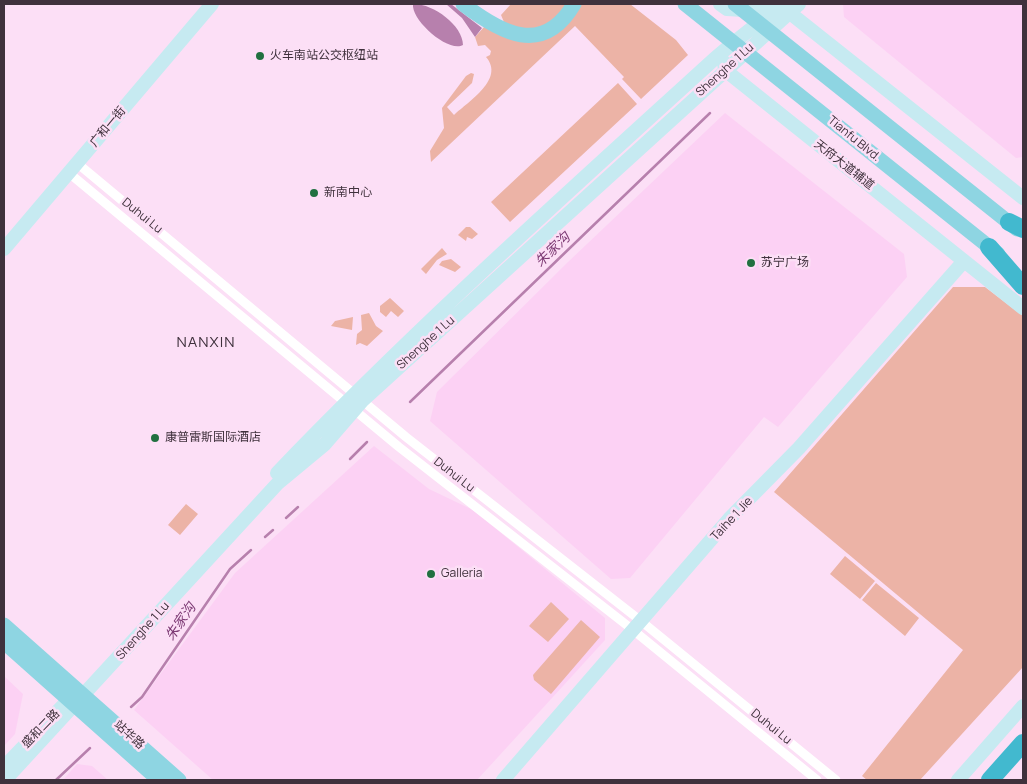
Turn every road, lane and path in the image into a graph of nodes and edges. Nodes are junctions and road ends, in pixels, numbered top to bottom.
1 (212, 4) edge
2 (463, 4) edge
3 (574, 4) edge
4 (685, 4) edge
5 (696, 4) edge
6 (720, 4) edge
7 (735, 4) edge
8 (786, 8) edge
9 (722, 52) junction
10 (725, 70) junction
11 (73, 168) junction
12 (1023, 198) edge
13 (1016, 226) edge
14 (1023, 234) edge
15 (989, 247) junction
16 (4, 249) edge
17 (964, 261) junction
18 (1023, 274) edge
19 (1023, 286) edge
20 (1023, 308) edge
21 (354, 401) junction
22 (4, 625) edge
23 (637, 626) junction
24 (4, 642) edge
25 (77, 698) junction
26 (1023, 706) edge
27 (1023, 743) edge
28 (4, 767) edge
29 (5, 780) edge
30 (159, 780) edge
31 (179, 780) edge
32 (503, 780) edge
33 (817, 780) edge
34 (836, 780) edge
35 (958, 780) edge
36 (990, 780) edge

1 - 11 main road, 广和一街
2 - 3 main road
4 - 15 main road, Tianfu Blvd.
5 - 9 main road
6 - 8 main road
7 - 13 main road
8 - 9 main road, Shenghe 1 Lu
8 - 10 main road, Shenghe 1 Lu
8 - 12 main road
9 - 10 main road
9 - 21 main road, Shenghe 1 Lu
10 - 17 main road, 天府大道辅道
10 - 21 main road, Shenghe 1 Lu
11 - 16 main road, 广和一街
11 - 21 street, Duhui Lu
11 - 21 street, Duhui Lu
13 - 14 main road
15 - 18 main road, Tianfu Blvd.
15 - 19 highway
17 - 20 main road, 天府大道辅道
17 - 23 main road, Taihe 1 Jie
21 - 23 street, Duhui Lu
21 - 23 street, Duhui Lu
21 - 25 main road, Shenghe 1 Lu
22 - 25 main road
23 - 32 main road, Taihe 1 Jie
23 - 33 street, Duhui Lu
23 - 34 street, Duhui Lu
24 - 25 main road
25 - 28 main road, 盛和二路
25 - 29 main road
25 - 30 main road, 站华路
25 - 31 main road, 站华路
26 - 35 main road
27 - 36 highway

